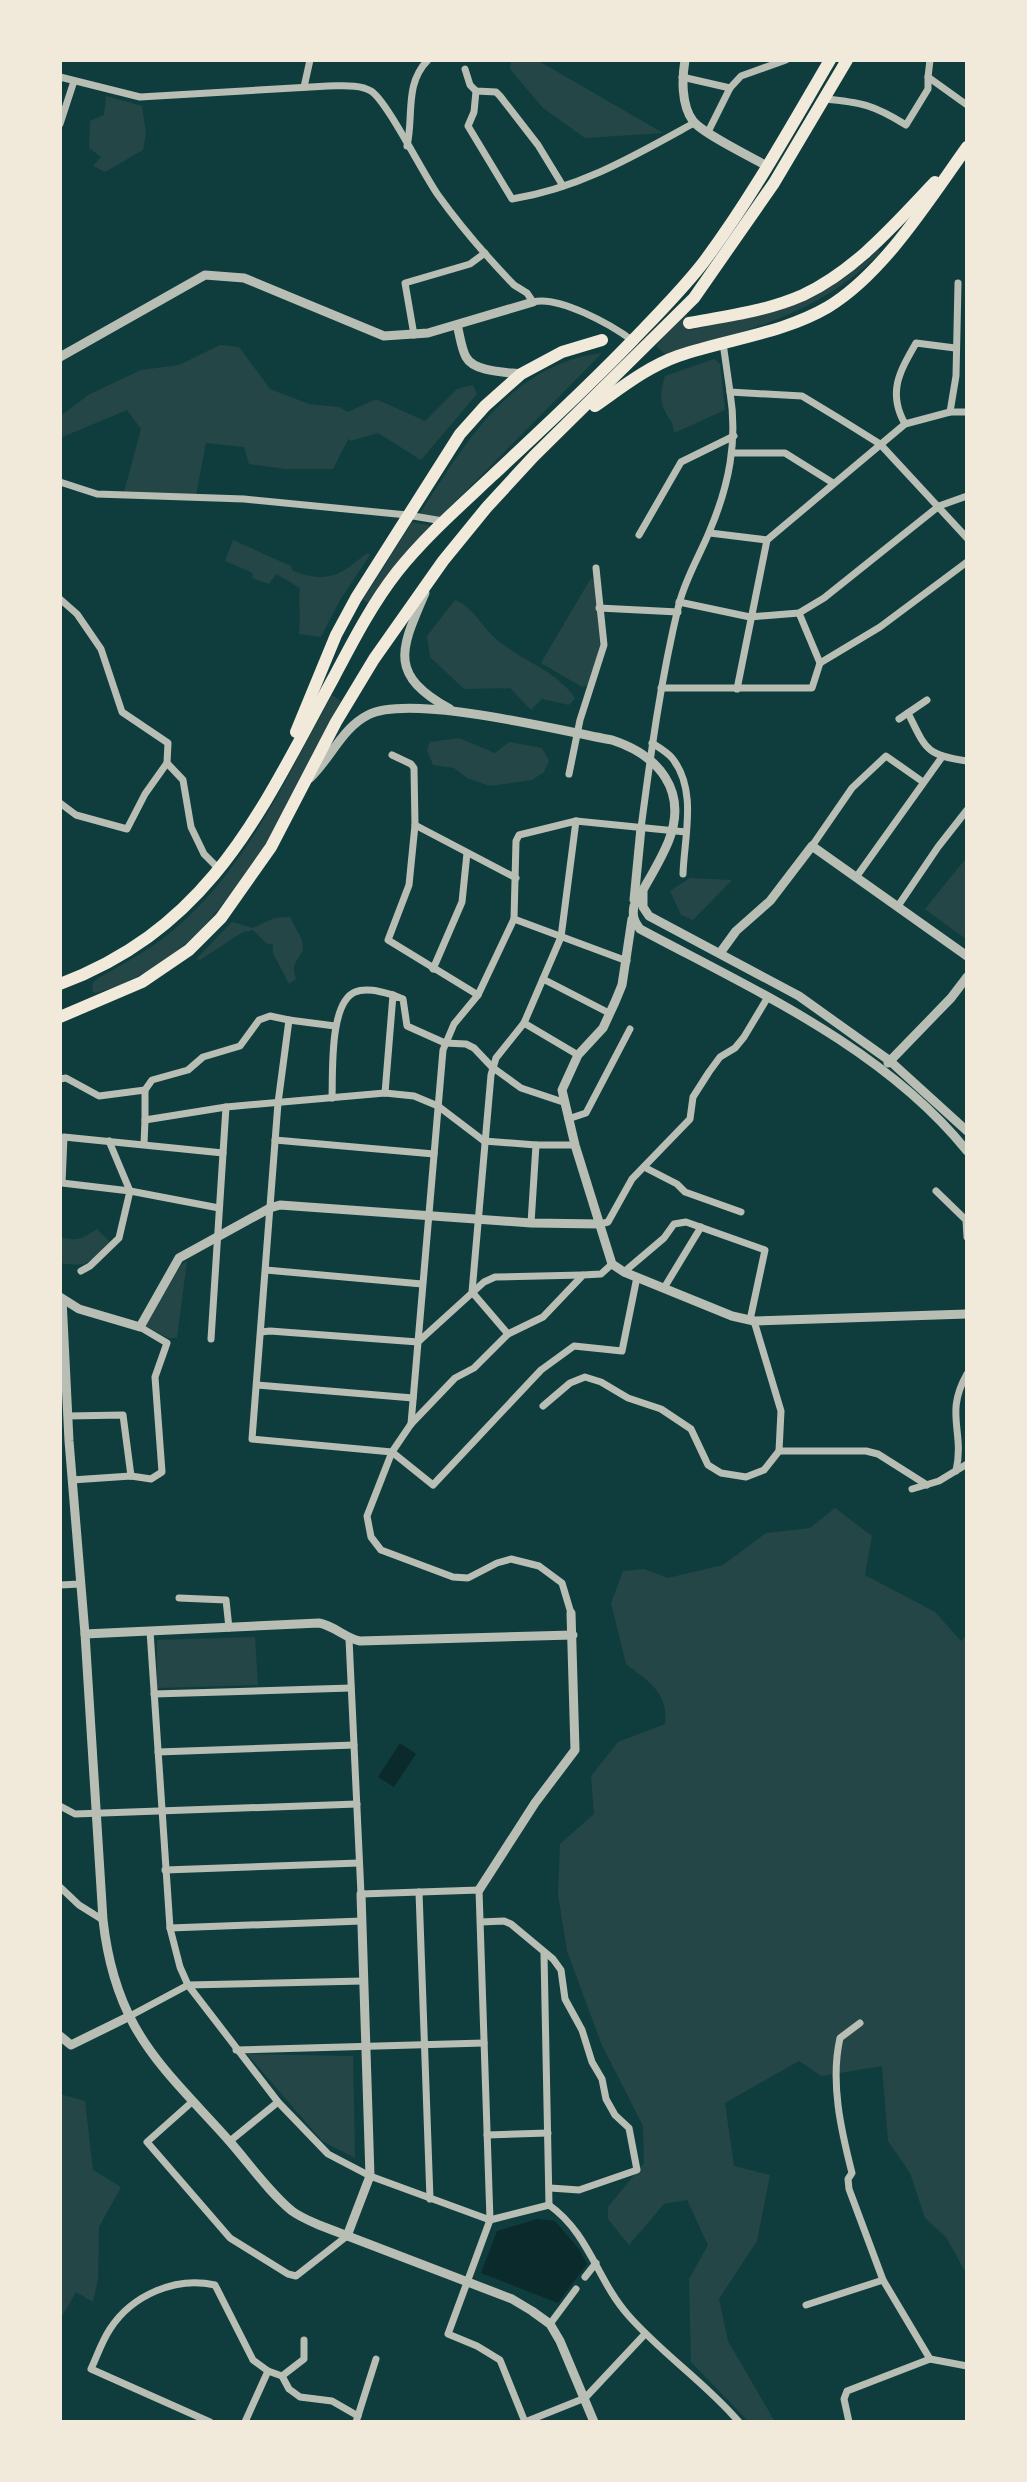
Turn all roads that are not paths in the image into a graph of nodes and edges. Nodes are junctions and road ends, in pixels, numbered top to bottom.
1 (310, 60) edge
2 (428, 60) edge
3 (685, 60) edge
4 (786, 60) edge
5 (830, 60) edge
6 (847, 60) edge
7 (930, 60) edge
8 (465, 69) dead end
9 (60, 77) edge
10 (682, 77) junction
11 (928, 77) junction
12 (74, 81) junction
13 (304, 87) junction
14 (730, 88) junction
15 (476, 91) junction
16 (824, 99) junction
17 (967, 105) edge
18 (694, 123) junction
19 (60, 124) edge
20 (708, 132) junction
21 (407, 146) junction
22 (965, 150) edge
23 (767, 166) junction
24 (563, 186) junction
25 (485, 253) junction
26 (958, 283) dead end
27 (533, 302) junction
28 (689, 323) dead end
29 (457, 325) junction
30 (414, 335) junction
31 (602, 340) dead end
32 (633, 341) junction
33 (723, 343) junction
34 (955, 348) junction
35 (60, 357) edge
36 (521, 374) junction
37 (730, 392) junction
38 (950, 412) junction
39 (967, 412) edge
40 (905, 424) junction
41 (556, 433) junction
42 (734, 436) junction
43 (880, 444) junction
44 (732, 453) junction
45 (60, 482) edge
46 (833, 483) junction
47 (967, 496) edge
48 (939, 506) junction
49 (407, 515) junction
50 (443, 521) junction
51 (710, 533) junction
52 (639, 535) dead end
53 (967, 538) edge
54 (767, 540) junction
55 (967, 562) edge
56 (596, 568) dead end
57 (431, 578) junction
58 (60, 599) edge
59 (679, 602) junction
60 (599, 608) junction
61 (678, 612) junction
62 (799, 613) junction
63 (750, 617) junction
64 (820, 663) junction
65 (661, 688) junction
66 (737, 689) junction
67 (927, 700) dead end
68 (454, 711) junction
69 (908, 713) junction
70 (899, 719) dead end
71 (652, 743) junction
72 (392, 755) dead end
73 (942, 757) junction
74 (967, 761) edge
75 (167, 763) junction
76 (569, 774) dead end
77 (923, 782) junction
78 (305, 783) junction
79 (276, 784) junction
80 (60, 803) edge
81 (967, 810) edge
82 (576, 821) junction
83 (415, 825) junction
84 (641, 828) junction
85 (686, 832) junction
86 (812, 846) junction
87 (467, 853) junction
88 (221, 870) junction
89 (683, 874) dead end
90 (857, 876) junction
91 (516, 878) junction
92 (643, 888) junction
93 (898, 906) junction
94 (514, 919) junction
95 (561, 937) junction
96 (720, 953) junction
97 (967, 956) edge
98 (627, 961) junction
99 (433, 969) junction
100 (967, 977) edge
101 (76, 978) junction
102 (543, 979) junction
103 (60, 984) edge
104 (393, 995) junction
105 (478, 995) junction
106 (768, 997) junction
107 (87, 1004) junction
108 (609, 1013) junction
109 (60, 1017) edge
110 (289, 1020) junction
111 (524, 1023) junction
112 (335, 1026) junction
113 (630, 1029) dead end
114 (445, 1043) junction
115 (578, 1055) junction
116 (890, 1061) junction
117 (492, 1067) junction
118 (881, 1071) junction
119 (60, 1079) edge
120 (145, 1090) junction
121 (385, 1093) junction
122 (332, 1098) junction
123 (563, 1102) junction
124 (278, 1103) junction
125 (438, 1106) junction
126 (226, 1107) junction
127 (568, 1119) junction
128 (145, 1120) junction
129 (967, 1131) edge
130 (62, 1137) edge
131 (275, 1140) junction
132 (109, 1141) junction
133 (484, 1141) junction
134 (144, 1144) junction
135 (536, 1145) junction
136 (575, 1145) junction
137 (967, 1151) edge
138 (223, 1153) junction
139 (434, 1154) junction
140 (644, 1167) junction
141 (130, 1191) junction
142 (936, 1191) dead end
143 (219, 1208) junction
144 (270, 1208) junction
145 (741, 1212) dead end
146 (428, 1217) junction
147 (477, 1220) junction
148 (531, 1223) junction
149 (600, 1224) junction
150 (701, 1227) junction
151 (967, 1237) edge
152 (217, 1238) junction
153 (612, 1264) junction
154 (266, 1270) junction
155 (81, 1271) dead end
156 (624, 1272) junction
157 (583, 1275) junction
158 (637, 1277) junction
159 (422, 1284) junction
160 (664, 1288) junction
161 (472, 1292) junction
162 (61, 1298) edge
163 (967, 1314) edge
164 (752, 1320) junction
165 (140, 1327) junction
166 (261, 1332) junction
167 (508, 1334) junction
168 (211, 1339) dead end
169 (418, 1342) junction
170 (967, 1374) edge
171 (257, 1385) junction
172 (413, 1398) junction
173 (543, 1406) dead end
174 (68, 1416) junction
175 (411, 1424) junction
176 (65, 1441) edge
177 (779, 1451) junction
178 (392, 1452) junction
179 (967, 1464) edge
180 (956, 1471) junction
181 (131, 1476) junction
182 (72, 1480) junction
183 (927, 1485) junction
184 (912, 1489) dead end
185 (80, 1584) junction
186 (60, 1585) edge
187 (179, 1598) dead end
188 (571, 1613) joint
189 (229, 1628) junction
190 (150, 1631) junction
191 (85, 1634) junction
192 (573, 1635) junction
193 (349, 1639) junction
194 (351, 1688) junction
195 (154, 1694) junction
196 (354, 1745) junction
197 (158, 1752) junction
198 (357, 1804) junction
199 (60, 1806) edge
200 (161, 1811) junction
201 (95, 1813) junction
202 (359, 1863) junction
203 (165, 1870) junction
204 (60, 1887) edge
205 (479, 1890) junction
206 (419, 1892) junction
207 (361, 1894) junction
208 (103, 1920) junction
209 (362, 1921) junction
210 (481, 1922) junction
211 (170, 1928) junction
212 (544, 1954) junction
213 (363, 1981) junction
214 (188, 1985) junction
215 (130, 2016) junction
216 (860, 2023) dead end
217 (60, 2036) edge
218 (484, 2043) junction
219 (426, 2045) junction
220 (366, 2046) junction
221 (236, 2050) junction
222 (193, 2101) junction
223 (278, 2102) junction
224 (548, 2133) junction
225 (487, 2135) junction
226 (230, 2141) junction
227 (370, 2176) junction
228 (550, 2188) junction
229 (430, 2199) junction
230 (549, 2205) junction
231 (490, 2220) junction
232 (347, 2236) junction
233 (596, 2263) junction
234 (585, 2277) dead end
235 (883, 2280) junction
236 (468, 2281) junction
237 (576, 2289) dead end
238 (806, 2305) dead end
239 (550, 2324) junction
240 (645, 2334) junction
241 (304, 2340) dead end
242 (376, 2359) dead end
243 (930, 2359) junction
244 (967, 2366) edge
245 (268, 2371) junction
246 (282, 2376) junction
247 (585, 2398) junction
248 (357, 2419) edge
249 (210, 2422) edge
250 (245, 2422) edge
251 (525, 2422) edge
252 (594, 2422) edge
253 (739, 2422) edge
254 (849, 2422) edge

1 - 13 street
2 - 21 street
3 - 10 street
4 - 14 street
5 - 23 highway
6 - 16 highway
7 - 11 street
8 - 15 street
9 - 12 street
10 - 14 street
10 - 18 street
11 - 16 street
11 - 17 street
12 - 13 street
12 - 19 street
13 - 21 street
14 - 20 street
15 - 24 street
15 - 24 street
16 - 41 highway
18 - 20 street
18 - 24 street
20 - 23 street
21 - 25 street
22 - 28 highway
22 - 33 highway
23 - 32 highway
25 - 27 street
25 - 30 street
26 - 34 street
27 - 29 street
27 - 32 street
29 - 30 street
29 - 36 street
30 - 35 street
31 - 36 highway
32 - 50 highway
33 - 37 street
33 - 41 highway
34 - 38 street
34 - 40 street
36 - 49 highway
37 - 42 street
37 - 43 street
38 - 39 street
38 - 40 street
40 - 43 street
41 - 57 highway
42 - 44 street
42 - 52 street
43 - 46 street
43 - 48 street
44 - 46 street
44 - 51 street
45 - 49 street
46 - 54 street
47 - 48 street
48 - 53 street
48 - 62 street
49 - 50 street
49 - 79 highway
50 - 79 highway
51 - 54 street
51 - 59 street
54 - 63 street
55 - 64 street
56 - 60 street
57 - 68 street
57 - 78 highway
58 - 75 street
59 - 61 street
59 - 63 street
60 - 61 street
60 - 76 street
61 - 65 street
62 - 63 street
62 - 64 street
63 - 66 street
64 - 66 street
65 - 66 street
65 - 71 street
67 - 69 street
68 - 78 street
68 - 92 street
69 - 70 street
69 - 73 street
71 - 84 street
71 - 85 street
72 - 83 street
73 - 74 street
73 - 77 street
75 - 80 street
75 - 88 street
77 - 86 street
77 - 90 street
78 - 107 highway
79 - 88 highway
81 - 93 street
82 - 84 street
82 - 91 street
82 - 95 street
83 - 87 street
83 - 99 street
84 - 85 street
84 - 98 street
85 - 89 street
86 - 90 street
86 - 96 street
87 - 91 street
87 - 99 street
88 - 101 highway
90 - 93 street
91 - 94 street
92 - 96 street
92 - 106 street
93 - 97 street
94 - 95 street
94 - 105 street
95 - 98 street
95 - 102 street
96 - 116 street
98 - 108 street
99 - 105 street
100 - 116 street
101 - 103 highway
101 - 107 highway
102 - 108 street
102 - 111 street
104 - 112 street
104 - 114 street
104 - 121 street
105 - 114 street
106 - 118 street
106 - 140 street
107 - 109 highway
108 - 115 street
110 - 112 street
110 - 120 street
110 - 124 street
111 - 115 street
111 - 117 street
112 - 122 street
113 - 127 street
114 - 117 street
114 - 125 street
115 - 123 street
116 - 118 street
116 - 129 street
117 - 123 street
117 - 133 street
118 - 137 street
119 - 120 street
120 - 128 street
121 - 122 street
121 - 125 street
122 - 124 street
123 - 127 street
124 - 126 street
124 - 131 street
125 - 133 street
125 - 139 street
126 - 128 street
126 - 138 street
127 - 136 street
128 - 134 street
130 - 132 street
130 - 141 street
131 - 139 street
131 - 144 street
132 - 134 street
132 - 141 street
133 - 135 street
133 - 147 street
134 - 138 street
135 - 136 street
135 - 148 street
136 - 149 street
138 - 143 street
139 - 146 street
140 - 145 street
140 - 149 street
141 - 143 street
141 - 155 street
142 - 151 street
143 - 152 street
144 - 146 street
144 - 152 street
144 - 154 street
146 - 147 street
146 - 159 street
147 - 148 street
147 - 161 street
148 - 149 street
149 - 153 street
150 - 156 street
150 - 160 street
150 - 164 street
152 - 165 street
152 - 168 street
153 - 156 street
153 - 157 street
154 - 159 street
154 - 166 street
156 - 158 street
157 - 161 street
157 - 167 street
158 - 160 street
158 - 178 street
159 - 169 street
160 - 164 street
161 - 167 street
161 - 169 street
162 - 165 street
162 - 174 street
163 - 164 street
164 - 177 street
165 - 181 street
166 - 169 street
166 - 171 street
167 - 175 street
169 - 172 street
170 - 180 street
171 - 172 street
171 - 178 street
172 - 175 street
173 - 177 street
174 - 176 street
174 - 181 street
175 - 178 street
176 - 182 street
177 - 183 street
178 - 188 street
179 - 180 street
180 - 183 street
181 - 182 street
182 - 185 street
183 - 184 street
185 - 186 street
185 - 191 street
187 - 189 street
188 - 192 street
189 - 190 street
189 - 193 street
190 - 191 street
190 - 195 street
191 - 201 street
192 - 193 street
192 - 205 street
193 - 194 street
194 - 195 street
194 - 196 street
195 - 197 street
196 - 197 street
196 - 198 street
197 - 200 street
198 - 200 street
198 - 202 street
199 - 201 street
200 - 201 street
200 - 203 street
201 - 208 street
202 - 203 street
202 - 207 street
203 - 211 street
204 - 208 street
205 - 206 street
205 - 210 street
206 - 207 street
206 - 219 street
207 - 209 street
208 - 215 street
209 - 211 street
209 - 213 street
210 - 212 street
210 - 218 street
211 - 214 street
212 - 224 street
212 - 228 street
213 - 214 street
213 - 220 street
214 - 215 street
214 - 221 street
215 - 217 street
215 - 222 street
216 - 235 street
218 - 219 street
218 - 225 street
219 - 220 street
219 - 229 street
220 - 221 street
220 - 227 street
221 - 223 street
222 - 226 street
222 - 232 street
223 - 226 street
223 - 227 street
224 - 225 street
224 - 228 street
225 - 231 street
226 - 232 street
227 - 229 street
227 - 232 street
228 - 230 street
229 - 231 street
230 - 231 street
230 - 233 street
231 - 236 street
232 - 236 street
233 - 234 street
233 - 240 street
235 - 238 street
235 - 243 street
236 - 239 street
236 - 251 street
237 - 239 street
239 - 247 street
240 - 247 street
240 - 253 street
241 - 246 street
242 - 248 street
243 - 244 street
243 - 254 street
245 - 246 street
245 - 249 street
245 - 250 street
246 - 248 street
247 - 251 street
247 - 252 street

